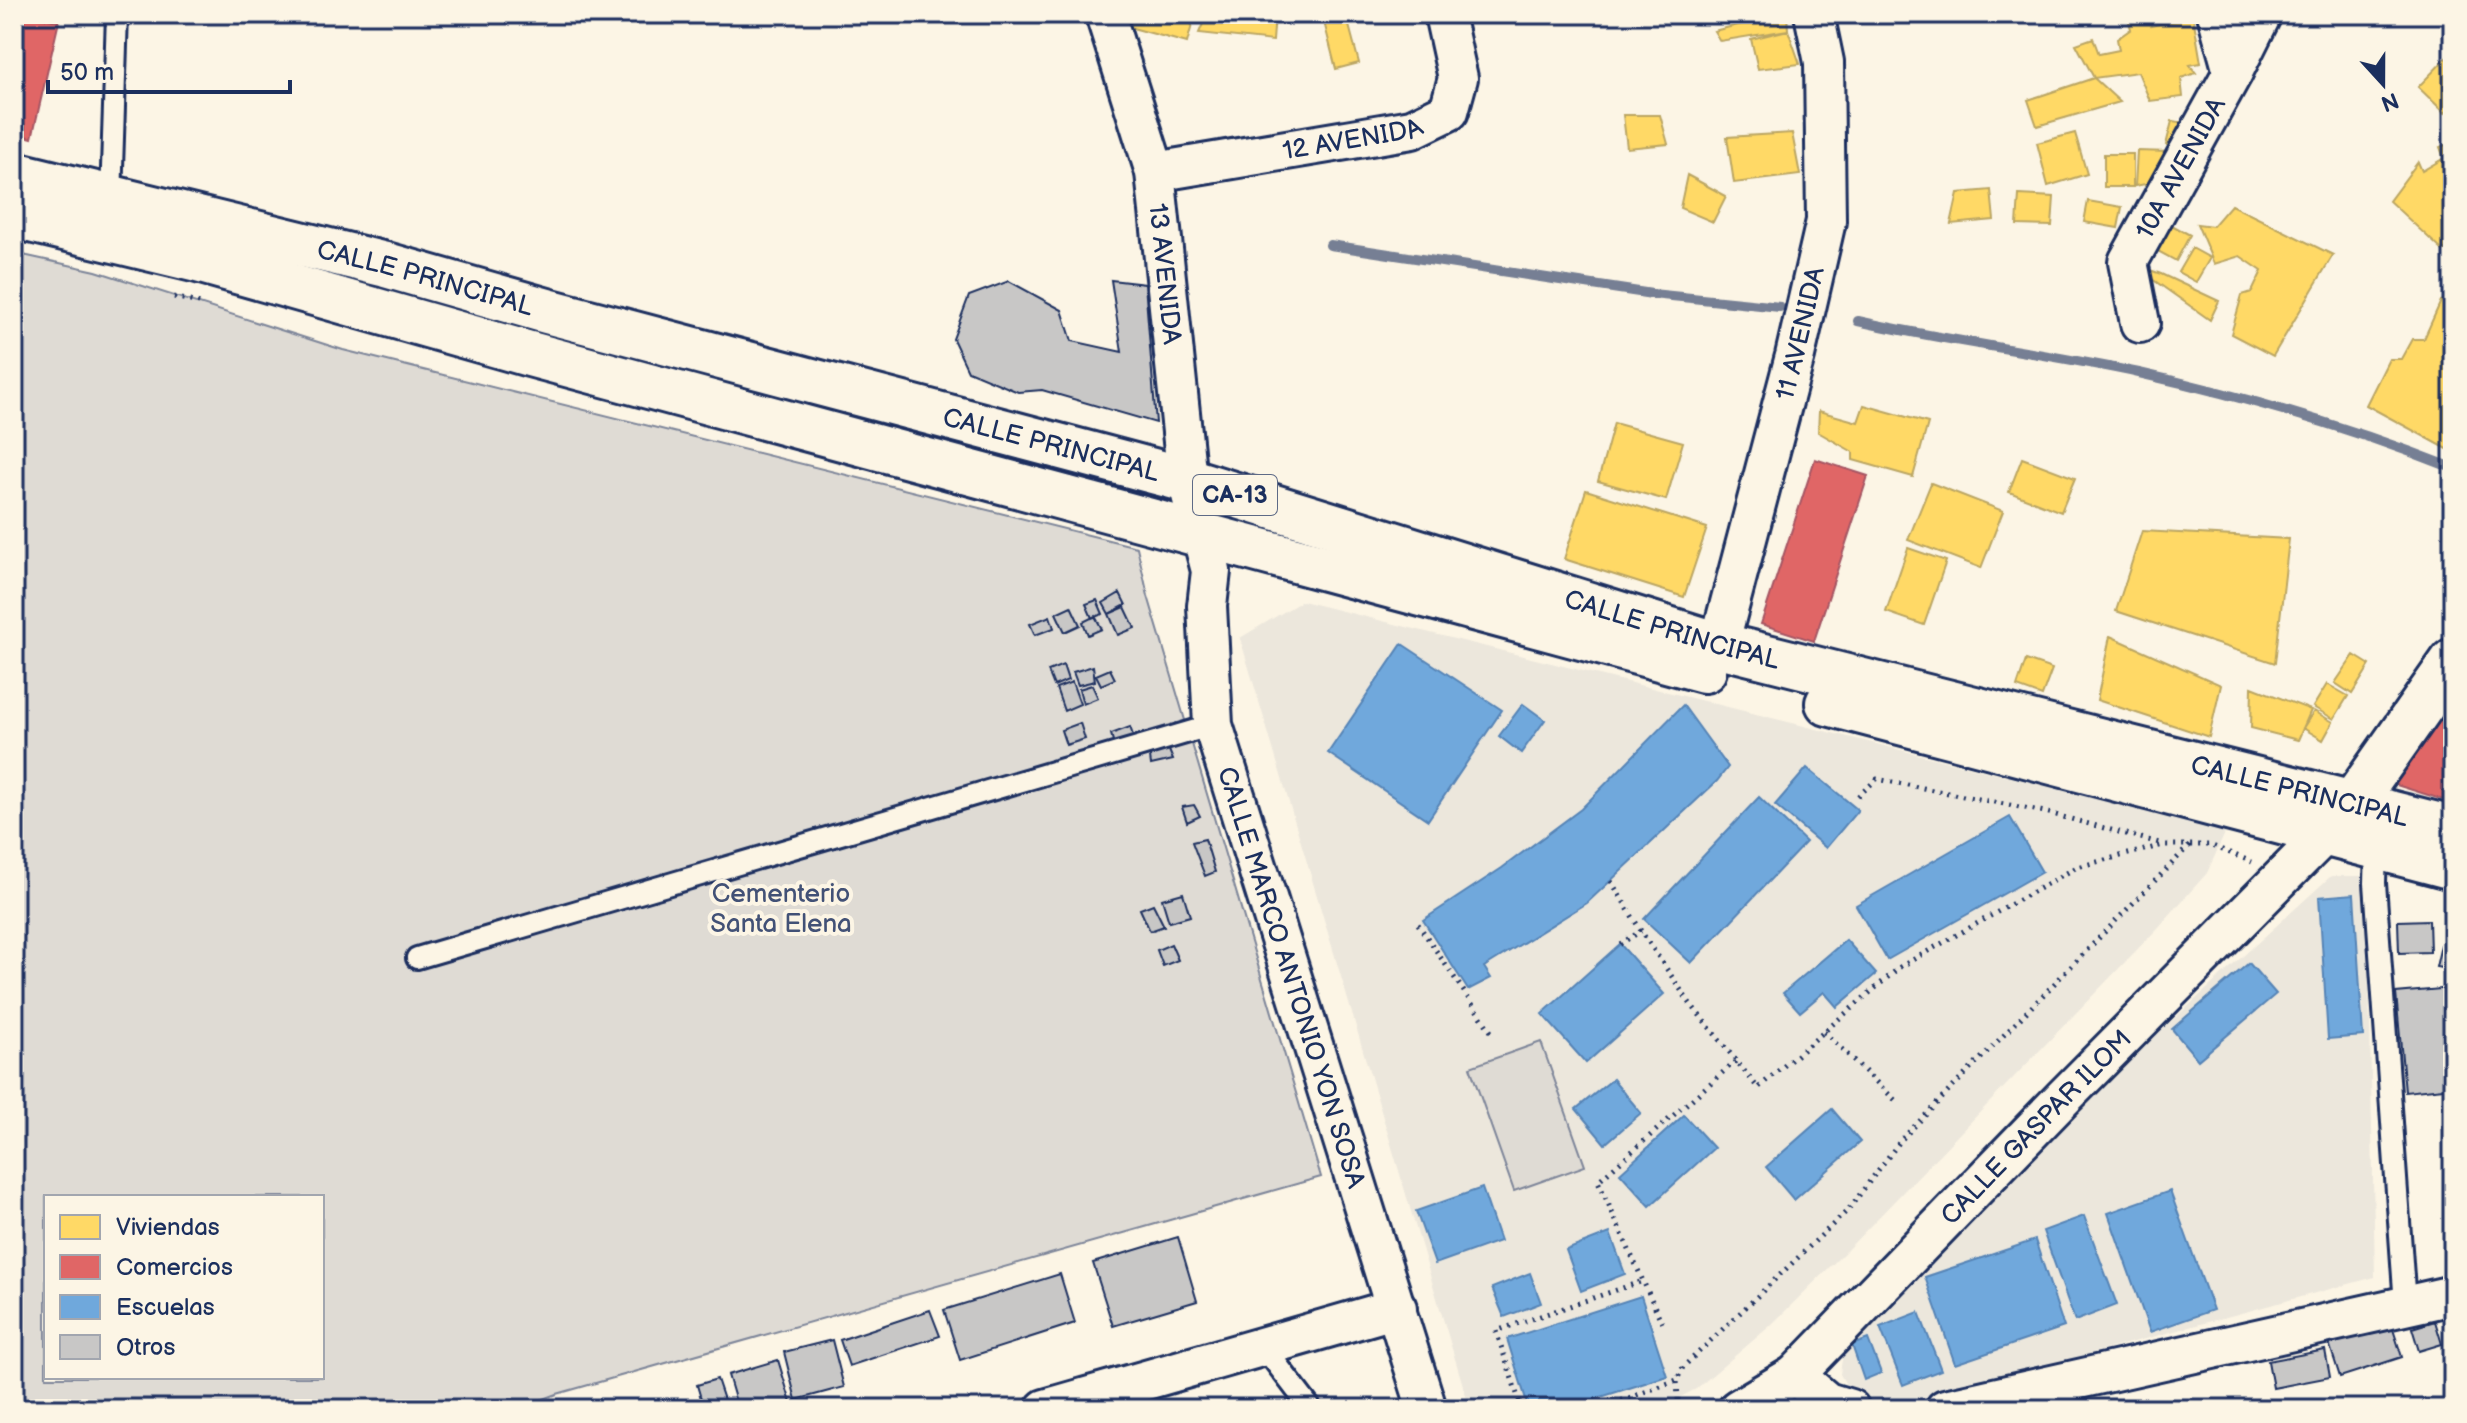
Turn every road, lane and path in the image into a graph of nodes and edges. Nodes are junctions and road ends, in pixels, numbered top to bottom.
1 (117, 14) edge
2 (1105, 14) edge
3 (1444, 14) edge
4 (1814, 14) edge
5 (2217, 14) edge
6 (2262, 14) edge
7 (2233, 72) junction
8 (1155, 172) junction
9 (14, 174) edge
10 (111, 199) junction
11 (14, 216) edge
12 (2140, 323) dead end
13 (1187, 480) junction
14 (1204, 537) junction
15 (1719, 645) junction
16 (2453, 661) edge
17 (1213, 725) junction
18 (1858, 796) dead end
19 (2353, 803) junction
20 (2453, 829) edge
21 (2324, 835) junction
22 (2164, 845) junction
23 (2190, 845) junction
24 (2376, 848) junction
25 (2453, 867) edge
26 (2287, 874) junction
27 (1611, 881) dead end
28 (1418, 924) dead end
29 (1641, 931) junction
30 (1620, 944) dead end
31 (417, 958) dead end
32 (1824, 1032) junction
33 (1494, 1036) dead end
34 (1737, 1060) junction
35 (1896, 1101) dead end
36 (1643, 1281) junction
37 (2453, 1295) edge
38 (2405, 1305) junction
39 (1397, 1308) junction
40 (1662, 1323) dead end
41 (1263, 1346) junction
42 (1795, 1375) junction
43 (1677, 1380) junction
44 (1678, 1400) dead end
45 (1045, 1409) edge
46 (1311, 1409) edge
47 (1427, 1409) edge
48 (1522, 1409) edge
49 (1599, 1409) edge
50 (1738, 1409) edge
51 (1850, 1409) edge
52 (1945, 1409) edge

1 - 10 lane
2 - 8 street, 13 AVENIDA
3 - 8 street, 12 AVENIDA
4 - 15 street, 11 AVENIDA
5 - 7 street, 10A AVENIDA
6 - 7 street
7 - 12 street, 10A AVENIDA
8 - 13 street, 13 AVENIDA
9 - 10 main road, CALLE PRINCIPAL / CA-13
10 - 13 main road, CALLE PRINCIPAL / CA-13
11 - 14 main road, CALLE PRINCIPAL / CA-13
13 - 14 street, 13 AVENIDA
13 - 15 main road, CALLE PRINCIPAL / CA-13
14 - 17 street, CALLE MARCO ANTONIO YON SOSA
14 - 21 main road, CALLE PRINCIPAL / CA-13
15 - 19 main road, CALLE PRINCIPAL / CA-13
16 - 19 main road
17 - 31 lane
17 - 39 street, CALLE MARCO ANTONIO YON SOSA
18 - 22 path
19 - 20 main road, CALLE PRINCIPAL / CA-13
19 - 21 main road
21 - 24 main road, CALLE PRINCIPAL / CA-13
21 - 26 street, CALLE GASPAR ILOM
22 - 23 path
22 - 32 path
23 - 26 path
23 - 43 path
24 - 25 main road, CALLE PRINCIPAL / CA-13
24 - 38 lane
26 - 42 street, CALLE GASPAR ILOM
27 - 29 path
28 - 33 path
29 - 30 path
29 - 34 path
32 - 34 path
32 - 35 path
34 - 36 path
36 - 40 path
36 - 48 path
37 - 38 street
38 - 52 street
39 - 41 street
39 - 47 street, CALLE MARCO ANTONIO YON SOSA
41 - 45 street
41 - 46 lane
42 - 50 street, CALLE GASPAR ILOM
42 - 51 street
43 - 44 path
43 - 49 path

